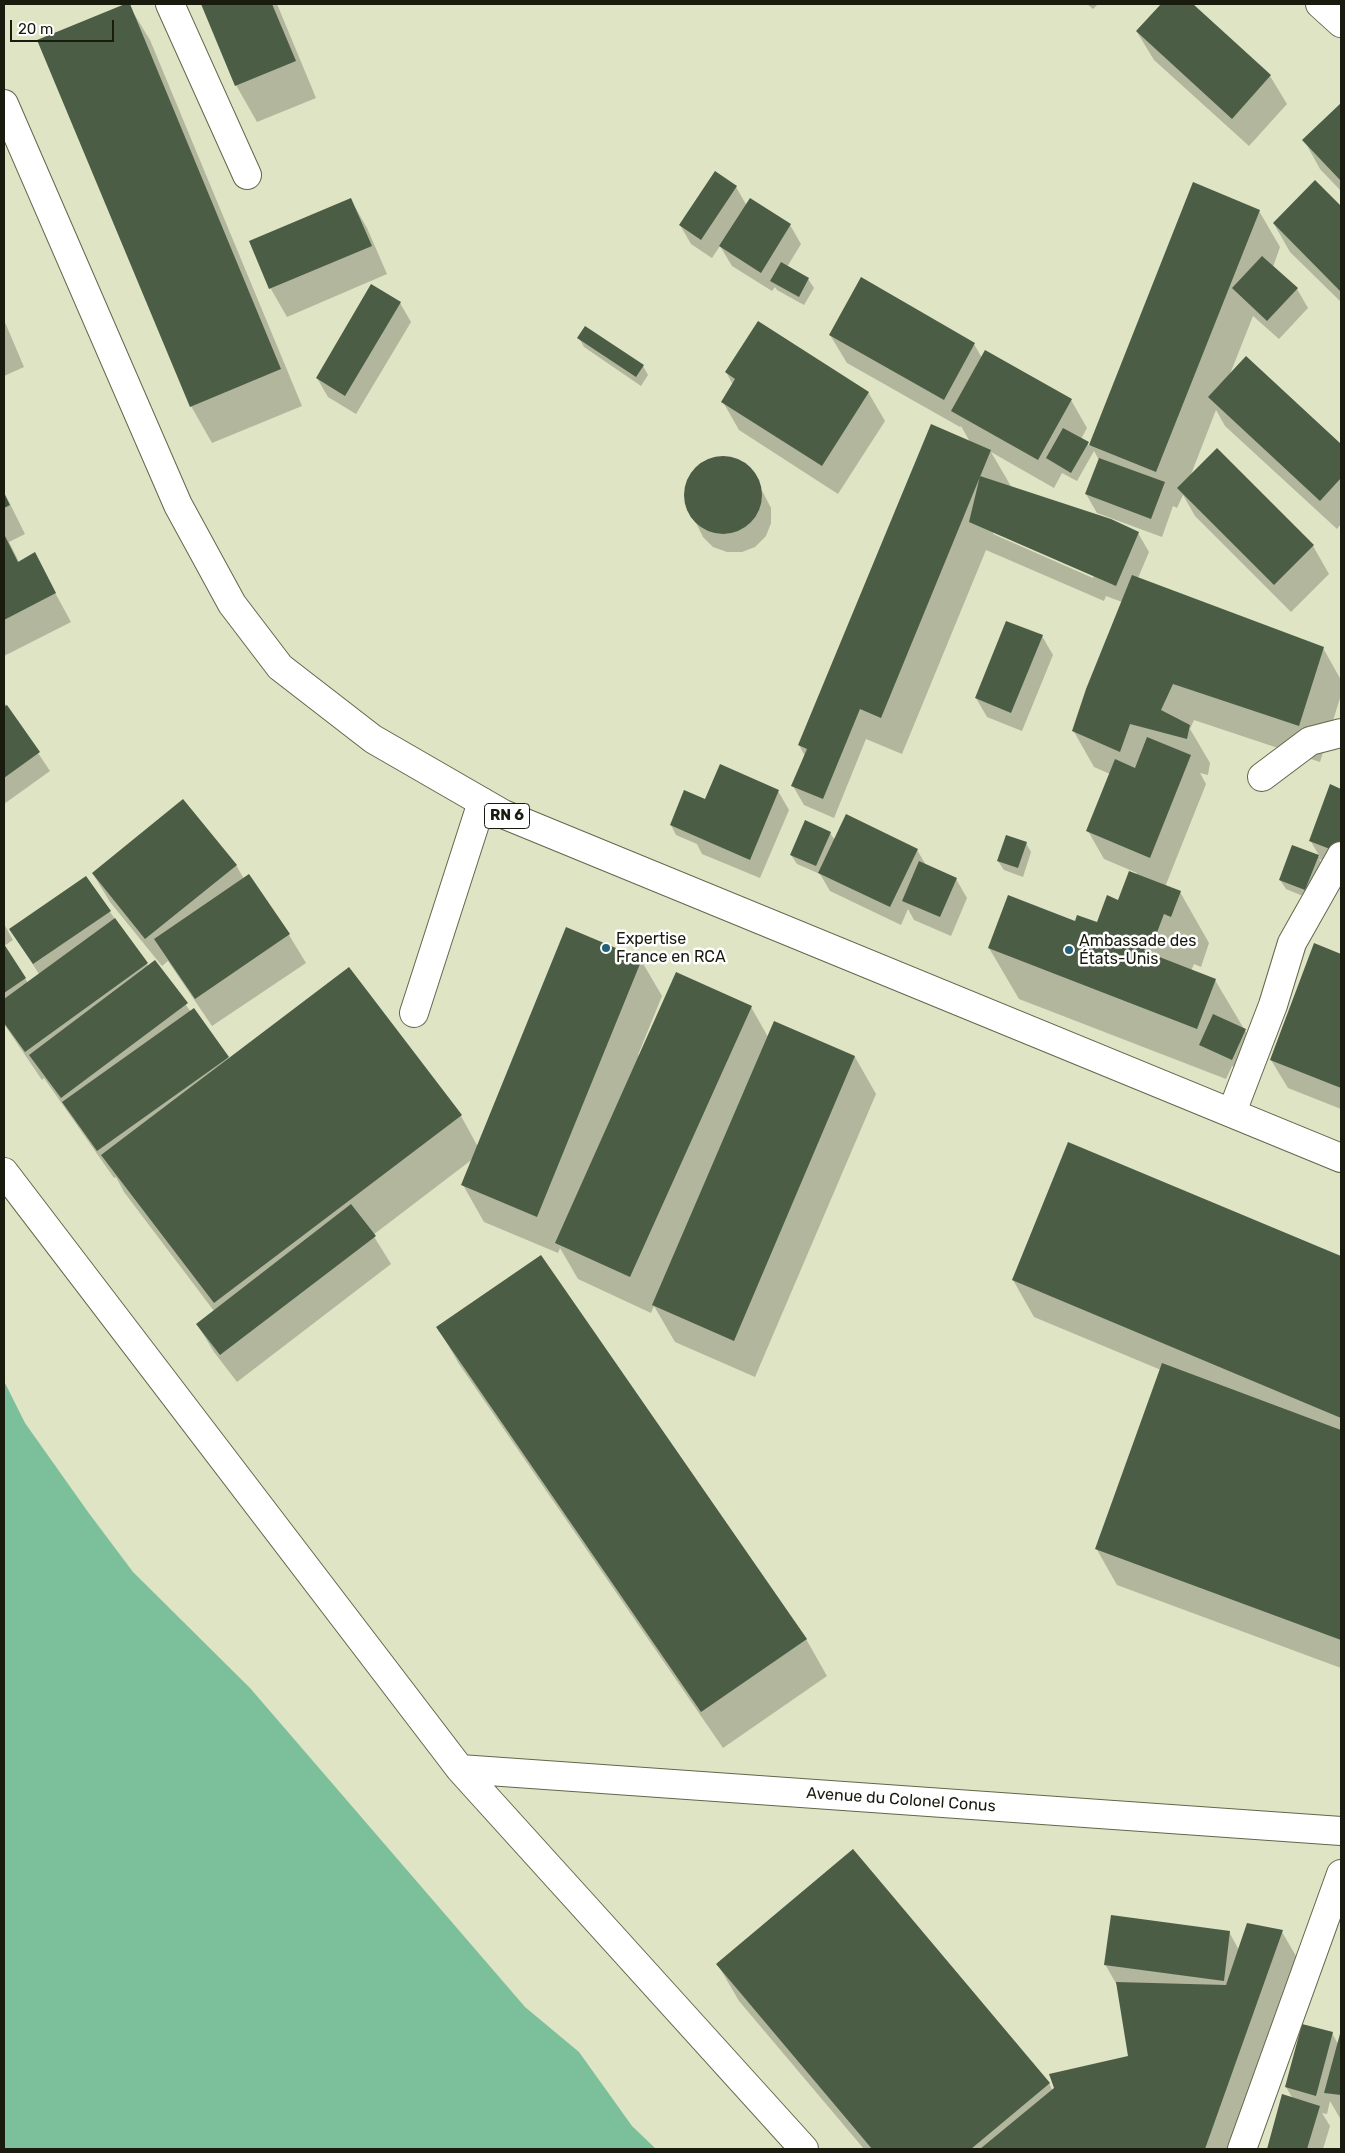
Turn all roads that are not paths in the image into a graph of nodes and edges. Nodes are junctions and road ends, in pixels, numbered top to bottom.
1 (170, 4) edge
2 (1320, 4) edge
3 (1341, 23) edge
4 (4, 104) edge
5 (247, 175) dead end
6 (1341, 733) edge
7 (1262, 777) dead end
8 (482, 802) junction
9 (1341, 856) edge
10 (414, 1013) dead end
11 (1232, 1112) junction
12 (1341, 1158) edge
13 (4, 1172) edge
14 (460, 1769) junction
15 (1341, 1831) edge
16 (1341, 1874) edge
17 (804, 2149) edge
18 (1242, 2149) edge

1 - 5 street
2 - 3 street
4 - 8 street, RN 6
6 - 7 street
8 - 10 street
8 - 11 street, RN 6
9 - 11 street
11 - 12 street, RN 6
13 - 14 street
14 - 15 street, Avenue du Colonel Conus
14 - 17 street
16 - 18 street

